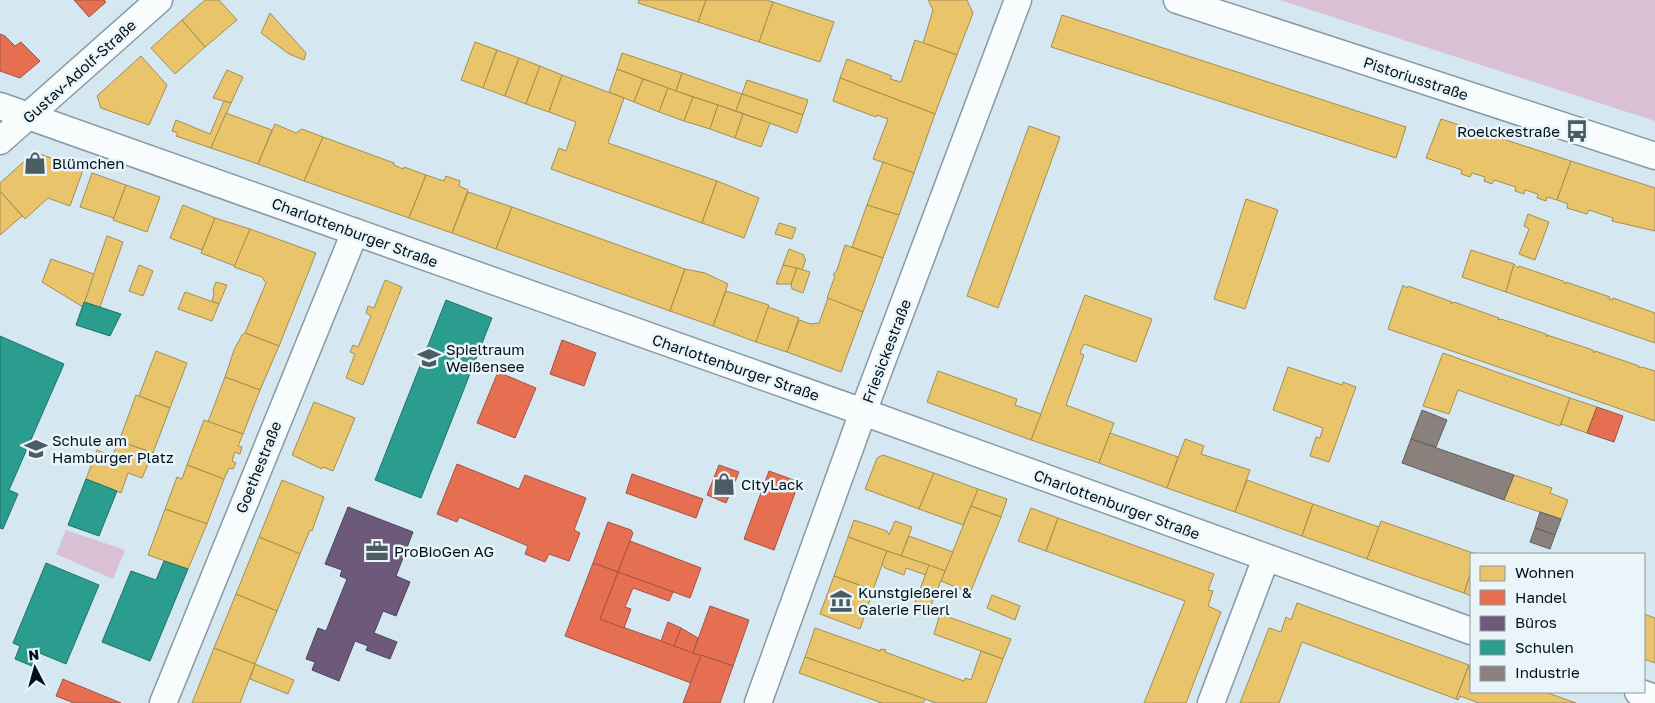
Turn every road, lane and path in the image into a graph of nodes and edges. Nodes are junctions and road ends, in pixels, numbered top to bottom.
1 (158, 0) edge
2 (1018, 0) edge
3 (1177, 0) edge
4 (0, 106) edge
5 (28, 116) junction
6 (0, 141) edge
7 (1655, 156) edge
8 (355, 232) junction
9 (863, 412) junction
10 (1266, 558) junction
11 (1470, 631) edge
12 (1641, 693) edge
13 (1655, 698) edge
14 (163, 703) edge
15 (758, 703) edge
16 (1211, 703) edge

1 - 5 street, Gustav-Adolf-Straße
2 - 9 street, Friesickestraße
3 - 7 street, Pistoriusstraße
4 - 5 street, Charlottenburger Straße
5 - 6 street, Gustav-Adolf-Straße
5 - 8 street, Charlottenburger Straße
8 - 9 street, Charlottenburger Straße
8 - 14 street, Goethestraße
9 - 10 street, Charlottenburger Straße
9 - 15 street, Friesickestraße
10 - 11 street, Charlottenburger Straße
10 - 16 street
12 - 13 street

